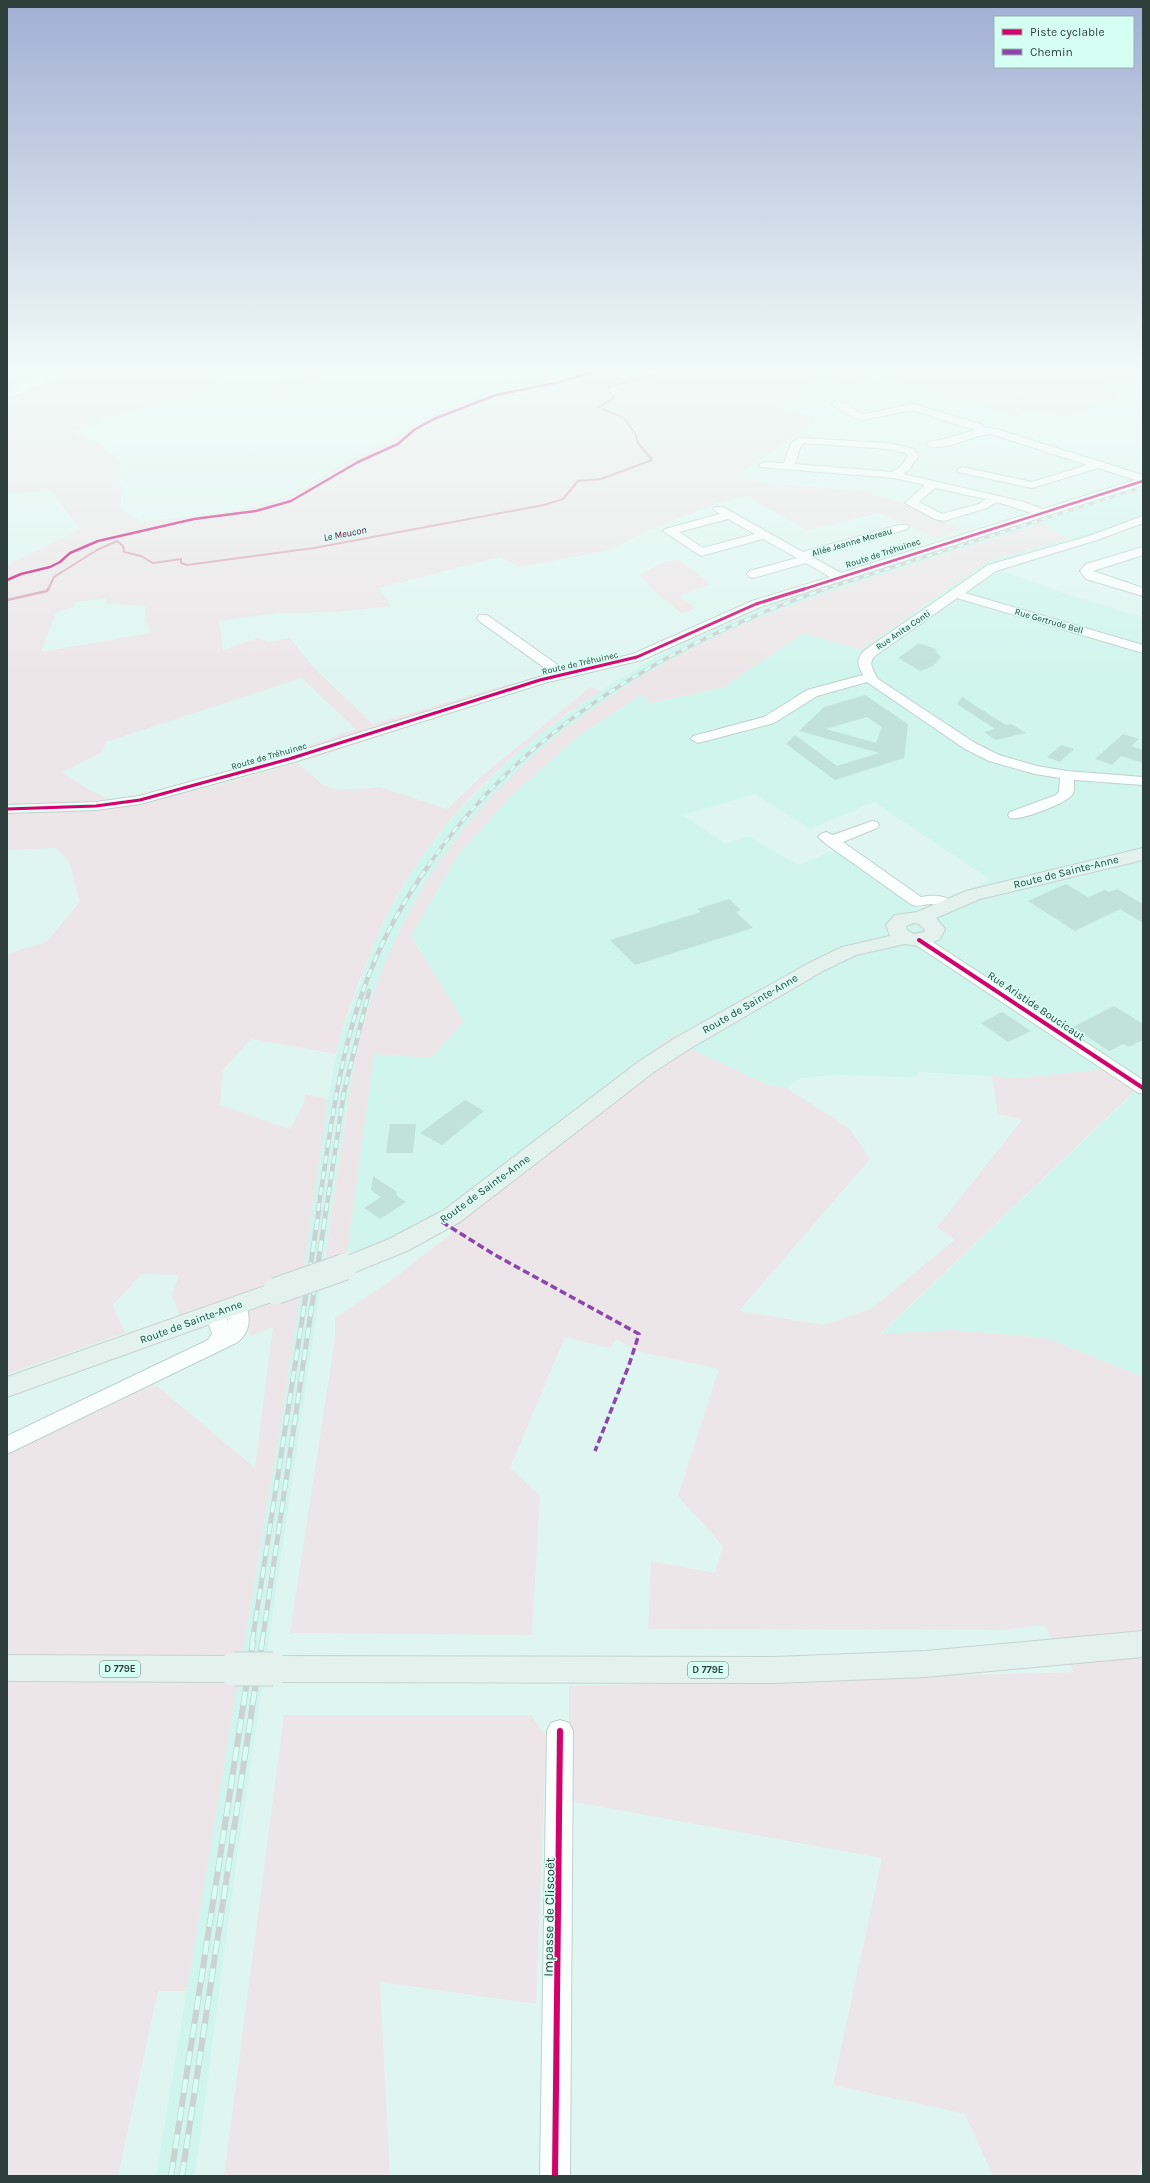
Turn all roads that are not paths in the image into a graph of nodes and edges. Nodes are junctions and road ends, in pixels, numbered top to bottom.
1 (846, 471) edge
2 (900, 471) edge
3 (966, 471) edge
4 (1079, 471) edge
5 (1116, 471) edge
6 (894, 475) junction
7 (1143, 480) edge
8 (932, 485) junction
9 (996, 498) junction
10 (1040, 512) junction
11 (1143, 519) edge
12 (903, 528) dead end
13 (764, 535) junction
14 (1143, 552) edge
15 (804, 557) junction
16 (753, 574) dead end
17 (838, 576) junction
18 (1143, 592) edge
19 (956, 594) junction
20 (483, 618) dead end
21 (1143, 649) edge
22 (562, 674) junction
23 (870, 677) junction
24 (698, 739) dead end
25 (1067, 775) junction
26 (1143, 780) edge
27 (7, 809) edge
28 (1015, 815) dead end
29 (872, 825) dead end
30 (1143, 854) edge
31 (989, 891) junction
32 (948, 906) junction
33 (918, 931) junction
34 (1143, 1088) edge
35 (225, 1309) junction
36 (7, 1387) edge
37 (7, 1446) edge
38 (1143, 1644) edge
39 (7, 1668) edge
40 (560, 1731) dead end
41 (555, 2176) edge

1 - 6 street
2 - 6 street
3 - 4 street
5 - 7 street
6 - 8 street
7 - 10 street, Route de Tréhuinec
8 - 9 street
8 - 9 street
9 - 10 street
10 - 17 street, Route de Tréhuinec
11 - 19 street, Rue Anita Conti
12 - 15 street, Allée Jeanne Moreau
13 - 13 street
13 - 15 street
14 - 18 street
15 - 16 street, Allée Jeanne Moreau
15 - 17 street
17 - 22 street, Route de Tréhuinec
19 - 21 street, Rue Gertrude Bell
19 - 23 street, Rue Anita Conti
20 - 22 street
22 - 27 street, Route de Tréhuinec
23 - 24 street
23 - 25 street
25 - 26 street
25 - 28 street
29 - 32 street
30 - 31 main road, Route de Sainte-Anne
31 - 32 main road, Route de Sainte-Anne
31 - 33 main road, Route de Sainte-Anne
32 - 33 main road, Route de Sainte-Anne
33 - 34 street, Rue Aristide Boucicaut
33 - 35 main road, Route de Sainte-Anne, bridge
35 - 36 main road, Route de Sainte-Anne
35 - 37 street
38 - 39 main road, D 779E, bridge
40 - 41 street, Impasse de Cliscoët

